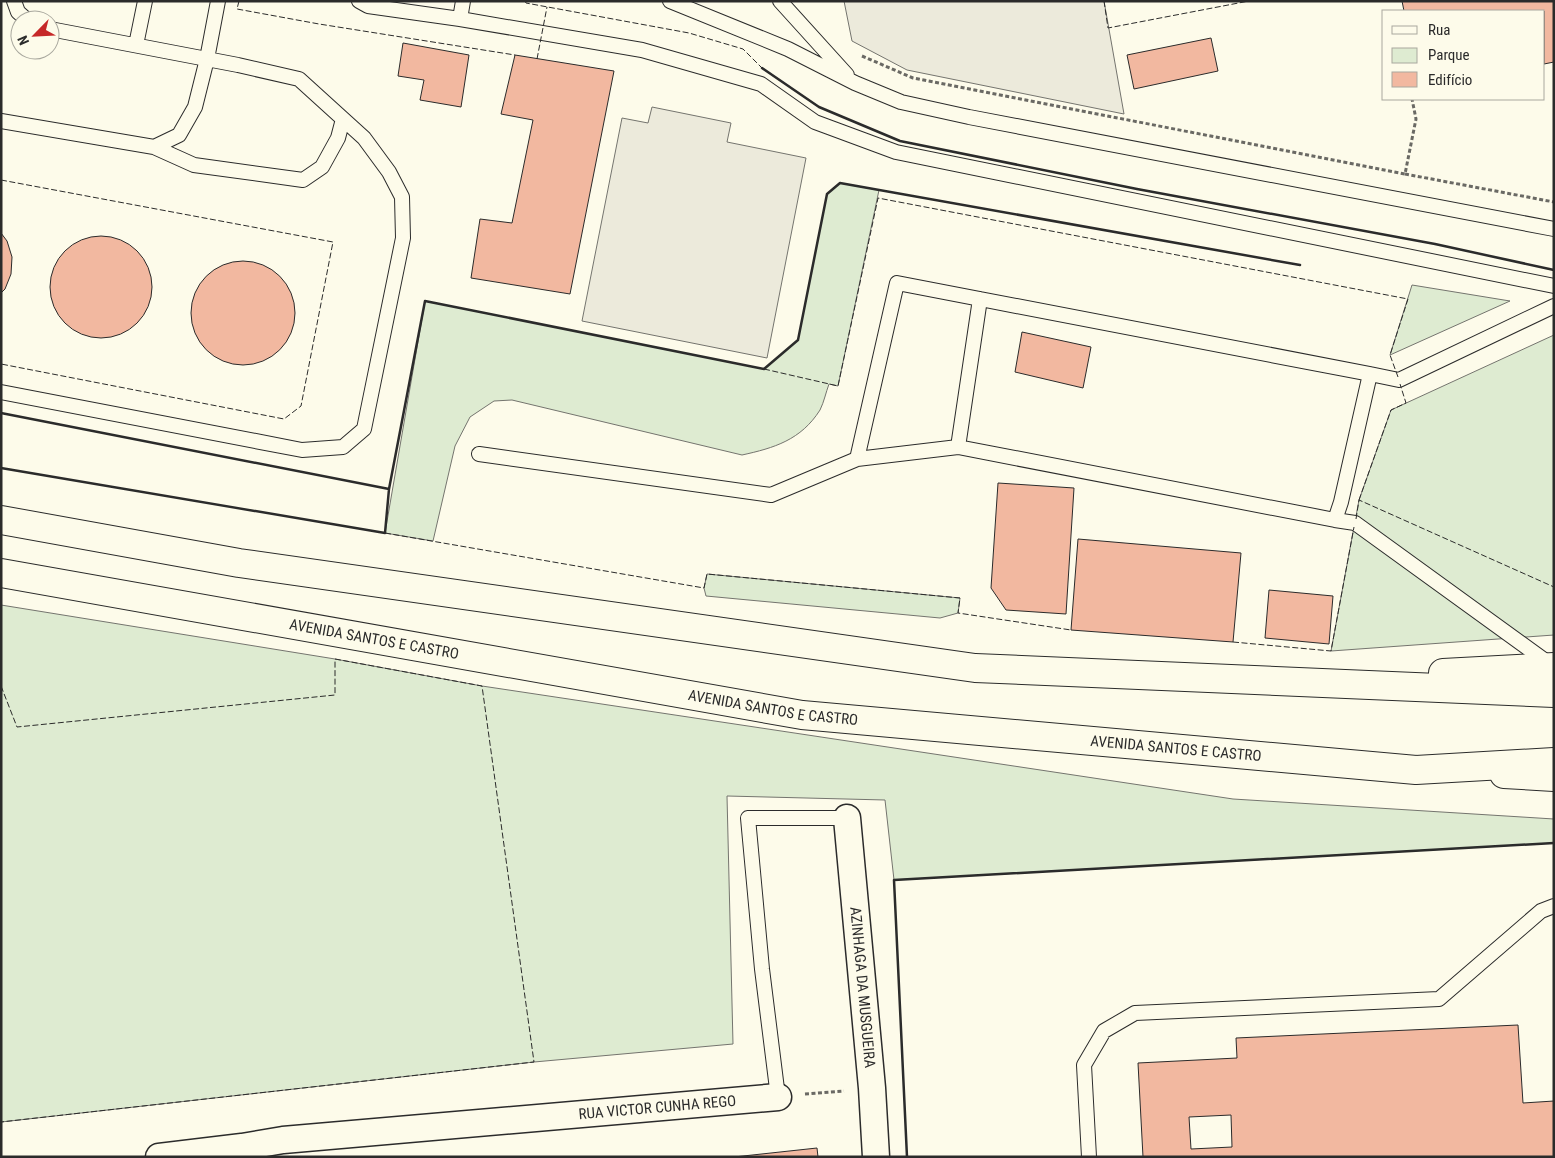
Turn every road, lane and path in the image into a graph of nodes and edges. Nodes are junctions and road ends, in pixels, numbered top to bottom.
1 (145, 1) edge
2 (218, 1) edge
3 (349, 1) edge
4 (463, 1) edge
5 (670, 1) edge
6 (780, 1) edge
7 (364, 3) edge
8 (460, 19) junction
9 (60, 31) edge
10 (136, 45) junction
11 (861, 56) dead end
12 (207, 59) junction
13 (855, 83) junction
14 (1412, 100) edge
15 (342, 119) junction
16 (1, 121) edge
17 (154, 147) junction
18 (1405, 174) junction
19 (1554, 202) edge
20 (1554, 229) edge
21 (1554, 286) edge
22 (980, 299) junction
23 (1554, 306) edge
24 (1370, 374) junction
25 (1, 392) edge
26 (958, 448) junction
27 (479, 454) dead end
28 (857, 459) junction
29 (1, 520) edge
30 (1335, 520) junction
31 (1, 573) edge
32 (1554, 667) edge
33 (1288, 682) junction
34 (1554, 693) edge
35 (1554, 762) edge
36 (1430, 769) junction
37 (1554, 777) edge
38 (847, 818) joint
39 (1554, 906) edge
40 (872, 1088) junction
41 (778, 1097) junction
42 (288, 1148) edge
43 (244, 1152) edge
44 (159, 1157) edge
45 (876, 1157) edge
46 (1089, 1157) edge

1 - 10 lane
2 - 12 lane
3 - 7 lane
4 - 8 lane
5 - 13 lane
6 - 13 lane
7 - 8 lane
8 - 21 lane
9 - 10 lane
10 - 12 lane
11 - 18 path
12 - 15 lane
12 - 17 lane
13 - 20 lane
14 - 18 path
15 - 17 lane
15 - 25 lane
16 - 17 lane
18 - 19 path
22 - 24 lane
22 - 26 lane
22 - 28 lane
23 - 24 lane
24 - 30 lane
26 - 28 lane
26 - 30 lane
27 - 28 lane
29 - 33 main road
30 - 32 lane
31 - 36 main road, AVENIDA SANTOS E CASTRO
32 - 33 main road
33 - 34 main road
35 - 36 main road, AVENIDA SANTOS E CASTRO
36 - 37 main road
38 - 40 street, AZINHAGA DA MUSGUEIRA
38 - 41 lane
39 - 46 lane
40 - 41 path
40 - 45 street, AZINHAGA DA MUSGUEIRA
41 - 42 street, RUA VICTOR CUNHA REGO
42 - 43 street, RUA VICTOR CUNHA REGO
43 - 44 street, RUA VICTOR CUNHA REGO

